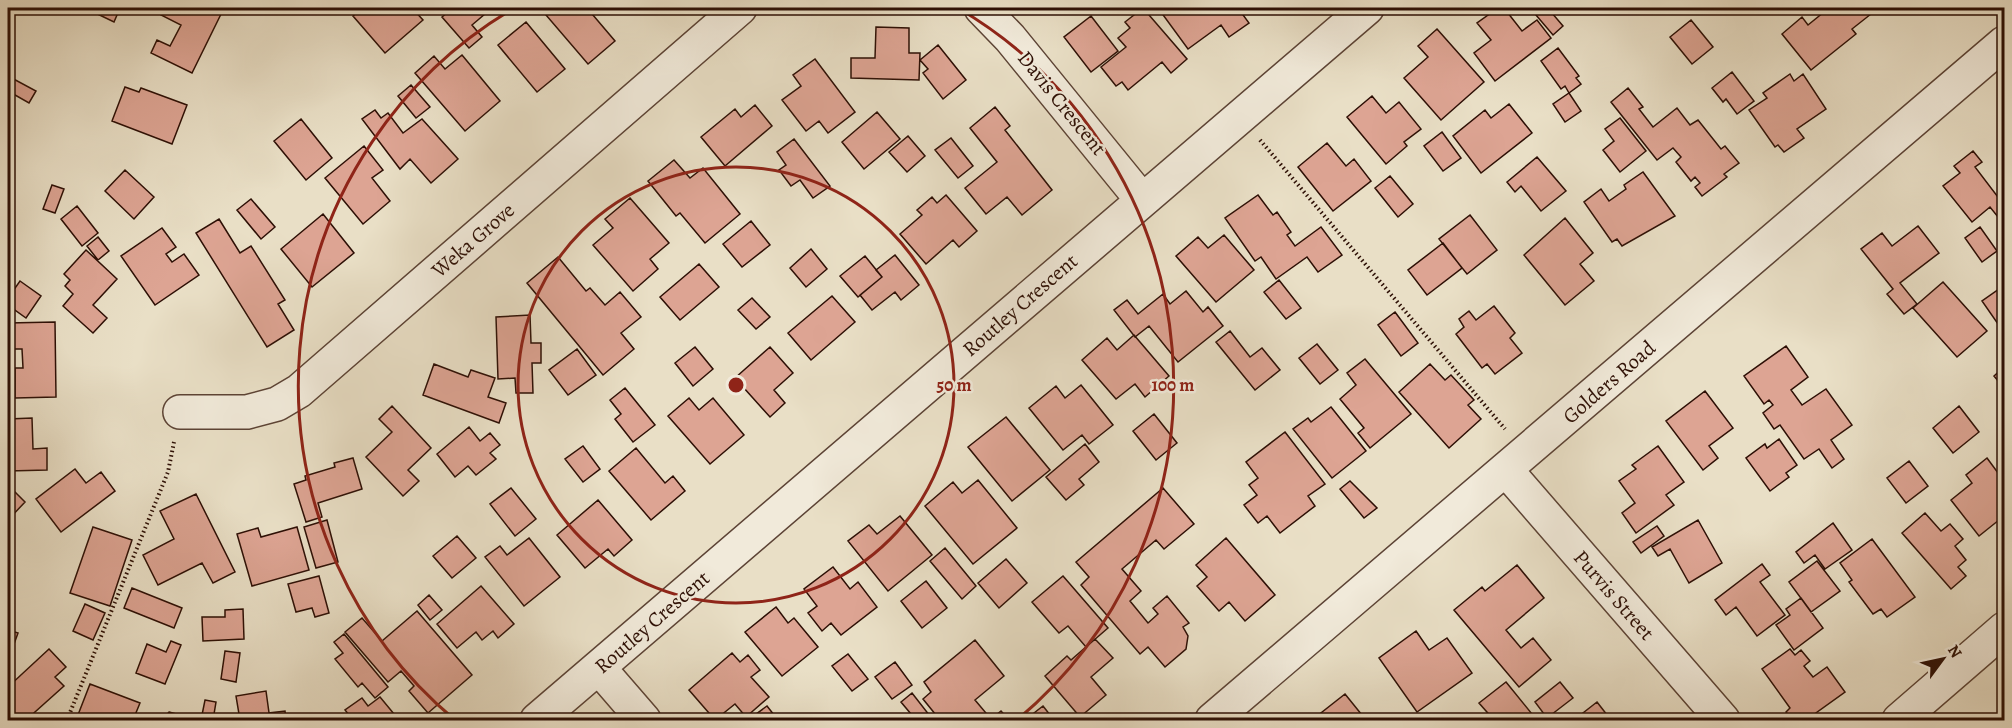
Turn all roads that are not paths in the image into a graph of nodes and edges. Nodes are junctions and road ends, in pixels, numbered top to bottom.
1 (740, 8) edge
2 (981, 8) edge
3 (1367, 8) edge
4 (2004, 43) edge
5 (1142, 200) junction
6 (180, 412) road end
7 (1516, 462) junction
8 (2004, 629) edge
9 (599, 668) junction
10 (537, 720) edge
11 (644, 720) edge
12 (1212, 720) edge
13 (1723, 720) edge
14 (1899, 720) edge

1 - 6 street, Weka Grove
2 - 5 street, Davis Crescent
3 - 5 street, Routley Crescent
4 - 7 street, Golders Road
5 - 9 street, Routley Crescent
7 - 12 street, Golders Road
7 - 13 street, Purvis Street
8 - 14 street
9 - 10 street, Routley Crescent
9 - 11 street

